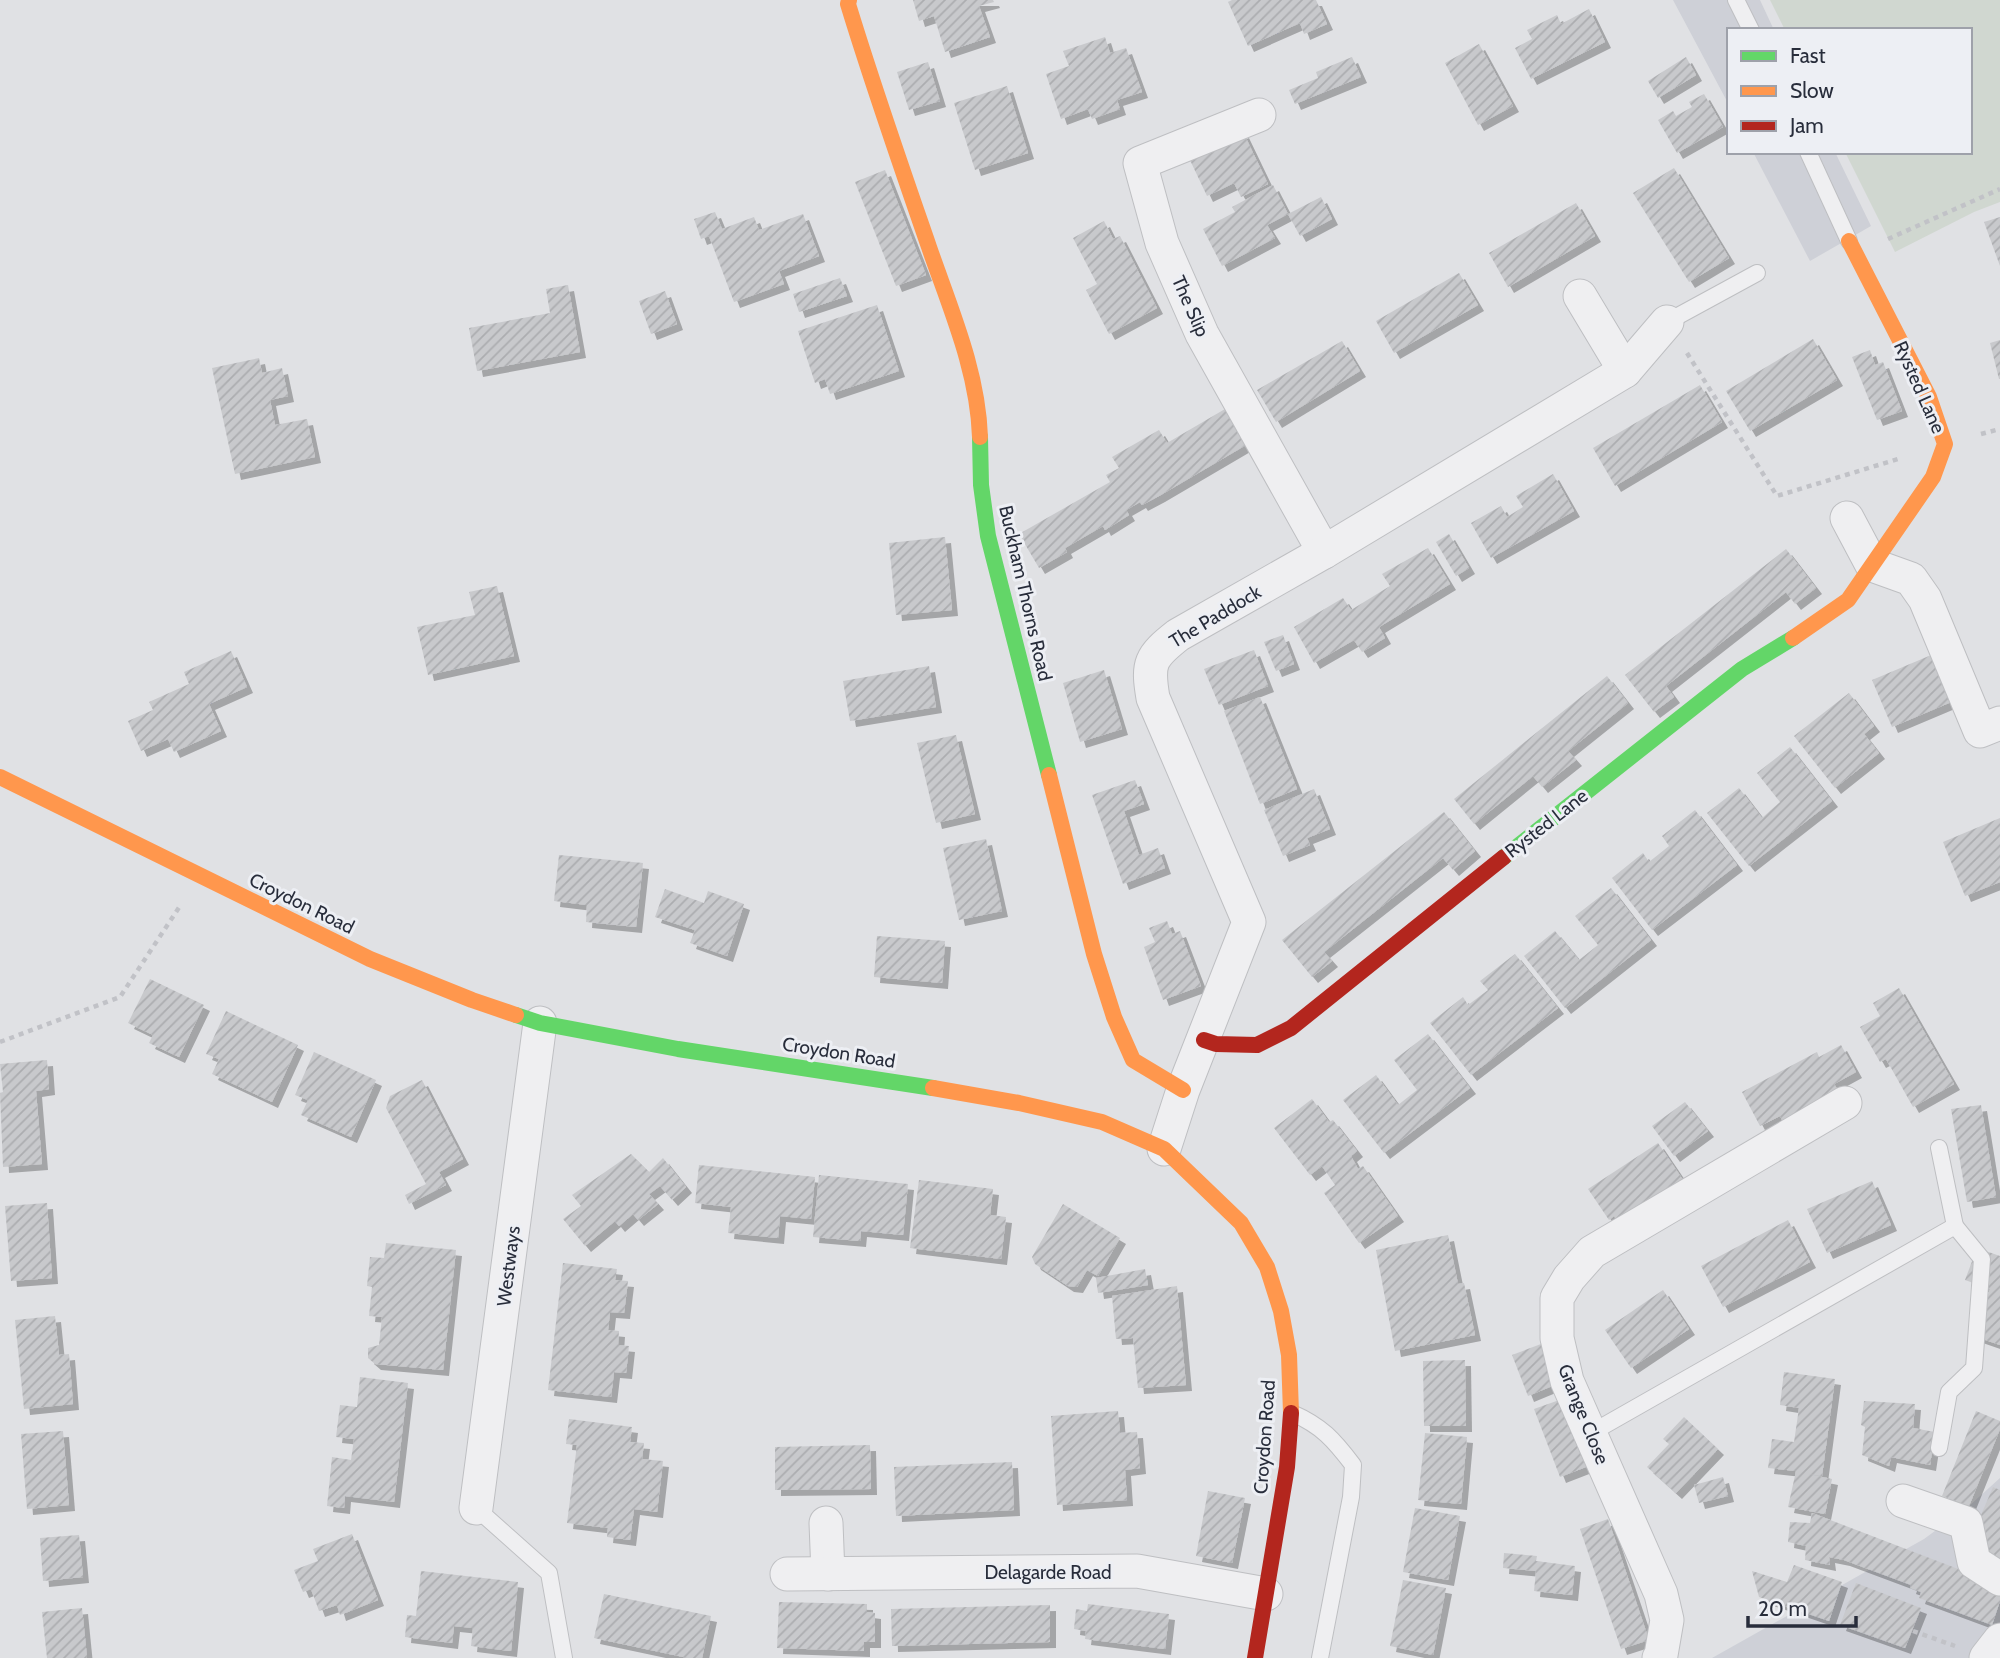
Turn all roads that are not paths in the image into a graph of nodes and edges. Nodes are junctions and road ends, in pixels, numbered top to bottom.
1 (1736, 0) edge
2 (848, 1) edge
3 (1750, 28) edge
4 (1259, 115) dead end
5 (1809, 154) edge
6 (1849, 241) joint
7 (1757, 273) dead end
8 (1580, 296) dead end
9 (1667, 322) joint
10 (1625, 371) junction
11 (1847, 518) dead end
12 (1324, 552) junction
13 (1872, 565) junction
14 (2000, 723) edge
15 (0, 777) edge
16 (540, 1023) junction
17 (1203, 1040) junction
18 (1183, 1090) junction
19 (1845, 1103) dead end
20 (1939, 1148) dead end
21 (1164, 1149) junction
22 (1955, 1226) junction
23 (1291, 1413) junction
24 (1591, 1433) junction
25 (1939, 1448) dead end
26 (1903, 1501) dead end
27 (476, 1508) joint
28 (826, 1523) dead end
29 (787, 1574) dead end
30 (828, 1574) junction
31 (2000, 1579) edge
32 (1266, 1594) junction
33 (2000, 1640) edge
34 (564, 1658) edge
35 (1255, 1658) edge
36 (1320, 1658) edge
37 (1659, 1658) edge
38 (1986, 1658) edge

1 - 3 lane
2 - 18 street, Buckham Thorns Road
4 - 12 street, The Slip
5 - 6 lane
6 - 13 street, Rysted Lane
7 - 9 lane
8 - 10 street
9 - 10 street, The Paddock
10 - 12 street, The Paddock
11 - 13 street
12 - 17 street, The Paddock
13 - 14 street
13 - 17 street, Rysted Lane
15 - 16 street, Croydon Road
16 - 21 street, Croydon Road
16 - 27 street, Westways
17 - 18 street, The Paddock
18 - 21 street, The Paddock
19 - 24 street, Grange Close
20 - 22 lane
21 - 23 street, Croydon Road
22 - 24 lane
22 - 25 lane
23 - 32 street, Croydon Road
23 - 36 lane
24 - 37 street, Grange Close
26 - 31 street
27 - 34 lane
28 - 30 street
29 - 30 street, Delagarde Road
30 - 32 street, Delagarde Road
32 - 35 street, Croydon Road
33 - 38 street

